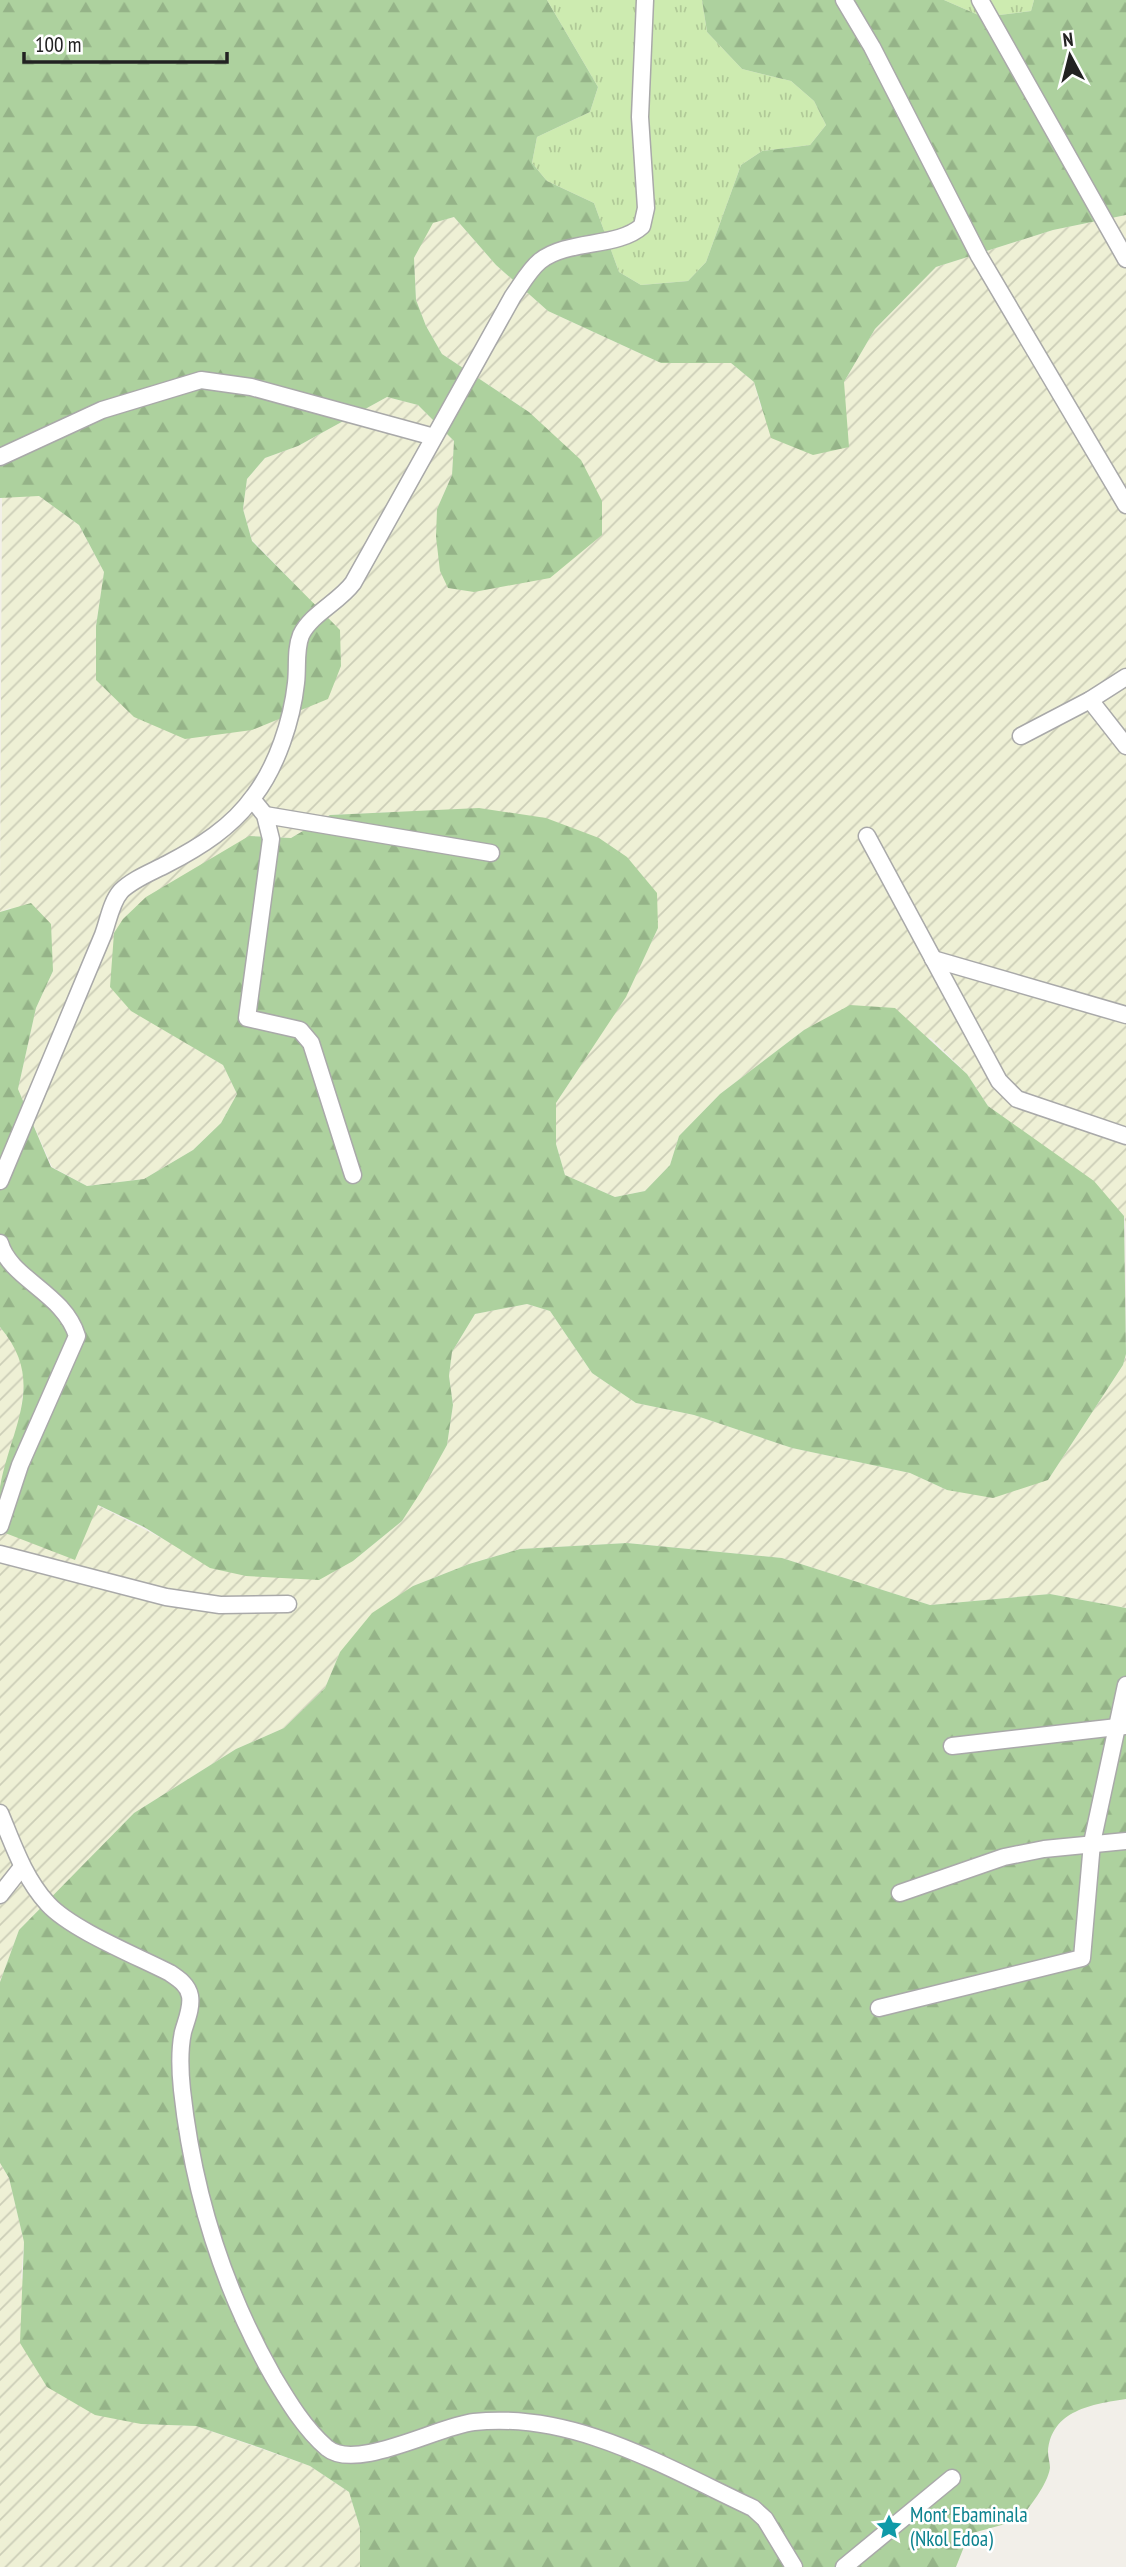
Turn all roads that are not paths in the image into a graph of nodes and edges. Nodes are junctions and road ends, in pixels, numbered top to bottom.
1 (645, 0) edge
2 (844, 0) edge
3 (980, 0) edge
4 (1126, 259) edge
5 (434, 437) junction
6 (0, 457) edge
7 (1126, 505) edge
8 (1126, 677) edge
9 (1090, 700) junction
10 (1021, 736) dead end
11 (1126, 746) edge
12 (252, 799) junction
13 (265, 815) junction
14 (867, 836) dead end
15 (491, 853) dead end
16 (933, 959) junction
17 (1126, 1015) edge
18 (1126, 1136) edge
19 (353, 1175) dead end
20 (0, 1181) edge
21 (0, 1243) edge
22 (0, 1526) edge
23 (0, 1554) edge
24 (288, 1604) dead end
25 (1126, 1685) edge
26 (1122, 1727) edge
27 (952, 1746) dead end
28 (0, 1813) edge
29 (1126, 1841) edge
30 (1092, 1843) junction
31 (22, 1867) junction
32 (900, 1893) dead end
33 (0, 1895) edge
34 (878, 2008) dead end
35 (952, 2478) dead end
36 (794, 2567) edge
37 (844, 2567) edge

1 - 5 street
2 - 7 street
3 - 4 street
5 - 6 street
5 - 12 street
8 - 9 street
9 - 10 street
9 - 11 street
12 - 13 street
12 - 20 street
13 - 15 street
13 - 19 street
14 - 16 street
16 - 17 street
16 - 18 street
21 - 22 street
23 - 24 street
25 - 26 street
26 - 27 street
26 - 30 street
28 - 31 street
29 - 30 street
30 - 32 street
30 - 34 street
31 - 33 street
31 - 36 street
35 - 37 street

